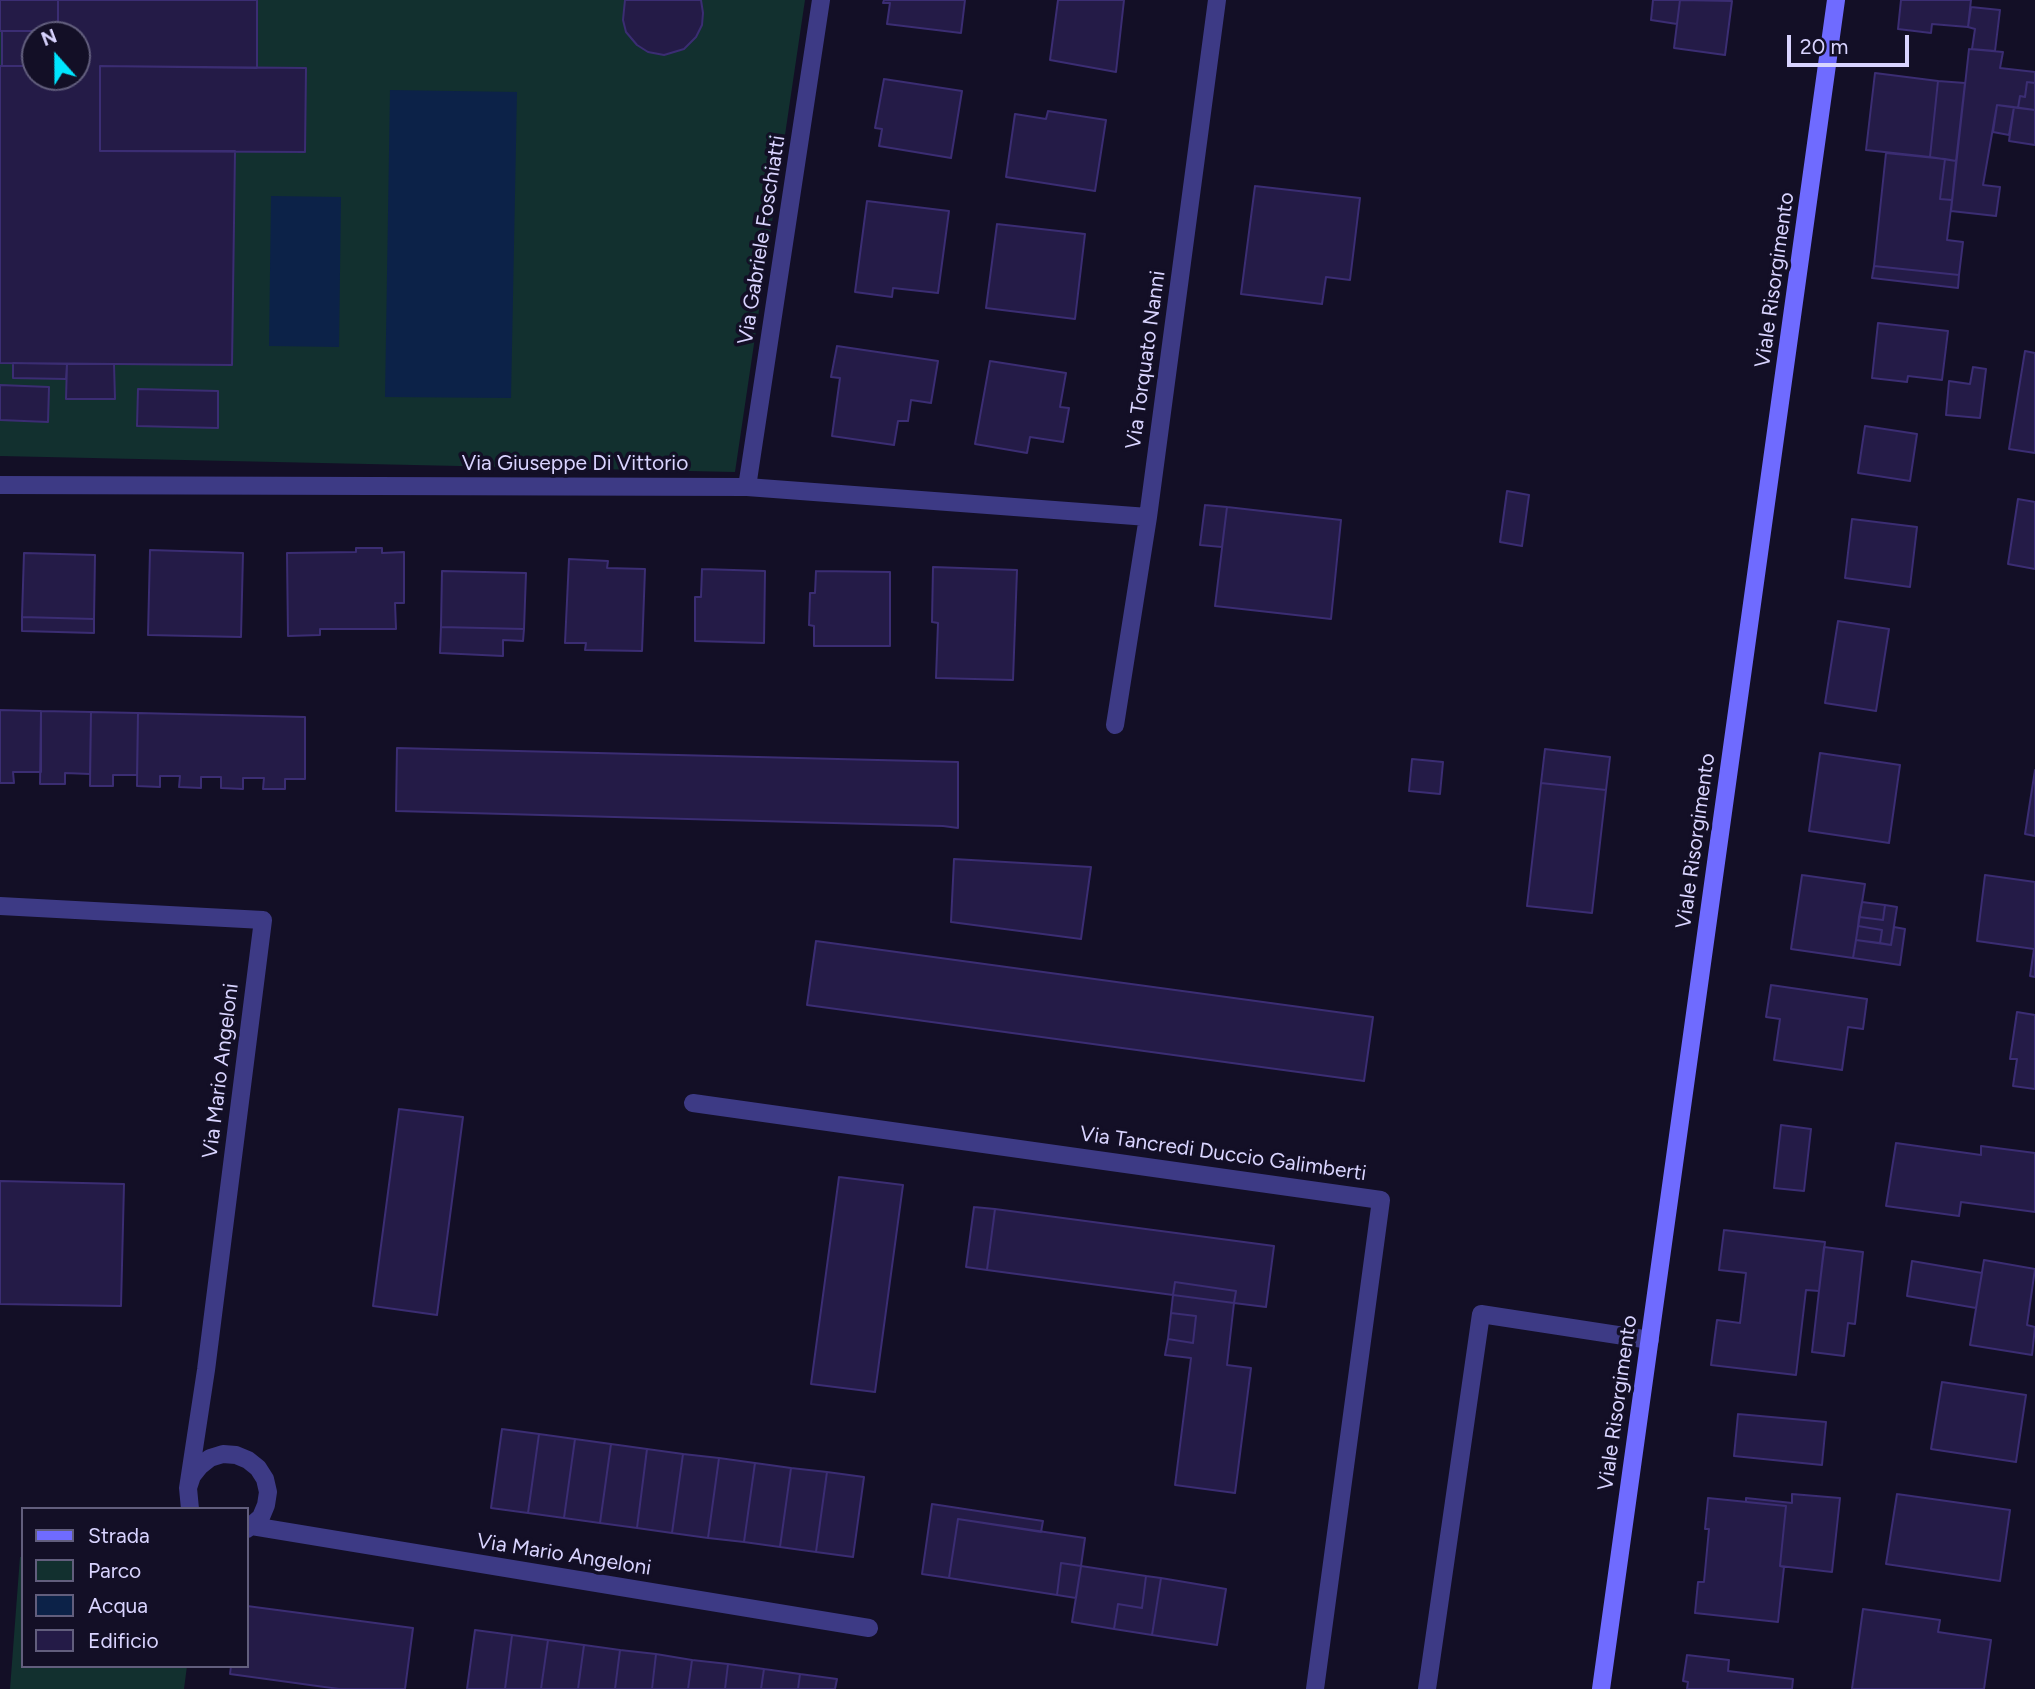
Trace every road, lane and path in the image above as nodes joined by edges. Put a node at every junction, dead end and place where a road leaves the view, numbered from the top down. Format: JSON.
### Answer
{"nodes":[{"id":1,"x":821,"y":0,"type":"edge"},
{"id":2,"x":1217,"y":0,"type":"edge"},
{"id":3,"x":1836,"y":0,"type":"edge"},
{"id":4,"x":0,"y":485,"type":"edge"},
{"id":5,"x":747,"y":487,"type":"junction"},
{"id":6,"x":1148,"y":517,"type":"junction"},
{"id":7,"x":1115,"y":725,"type":"dead end"},
{"id":8,"x":0,"y":906,"type":"edge"},
{"id":9,"x":693,"y":1103,"type":"dead end"},
{"id":10,"x":1650,"y":1340,"type":"junction"},
{"id":11,"x":188,"y":1488,"type":"junction"},
{"id":12,"x":190,"y":1507,"type":"edge"},
{"id":13,"x":250,"y":1528,"type":"edge"},
{"id":14,"x":869,"y":1628,"type":"dead end"},
{"id":15,"x":1315,"y":1689,"type":"edge"},
{"id":16,"x":1427,"y":1689,"type":"edge"},
{"id":17,"x":1601,"y":1689,"type":"edge"}],
"edges":[{"from":1,"to":5,"type":"street","name":"Via Gabriele Foschiatti"},
{"from":2,"to":6,"type":"street","name":"Via Torquato Nanni"},
{"from":3,"to":10,"type":"street","name":"Viale Risorgimento"},
{"from":4,"to":5,"type":"street","name":"Via Giuseppe Di Vittorio"},
{"from":5,"to":6,"type":"street","name":"Via Giuseppe Di Vittorio"},
{"from":6,"to":7,"type":"street","name":"Via Torquato Nanni"},
{"from":8,"to":11,"type":"street","name":"Via Mario Angeloni"},
{"from":9,"to":15,"type":"street","name":"Via Tancredi Duccio Galimberti"},
{"from":10,"to":16,"type":"street"},
{"from":10,"to":17,"type":"street","name":"Viale Risorgimento"},
{"from":11,"to":12,"type":"street"},
{"from":11,"to":13,"type":"street"},
{"from":13,"to":14,"type":"street","name":"Via Mario Angeloni"}]}
